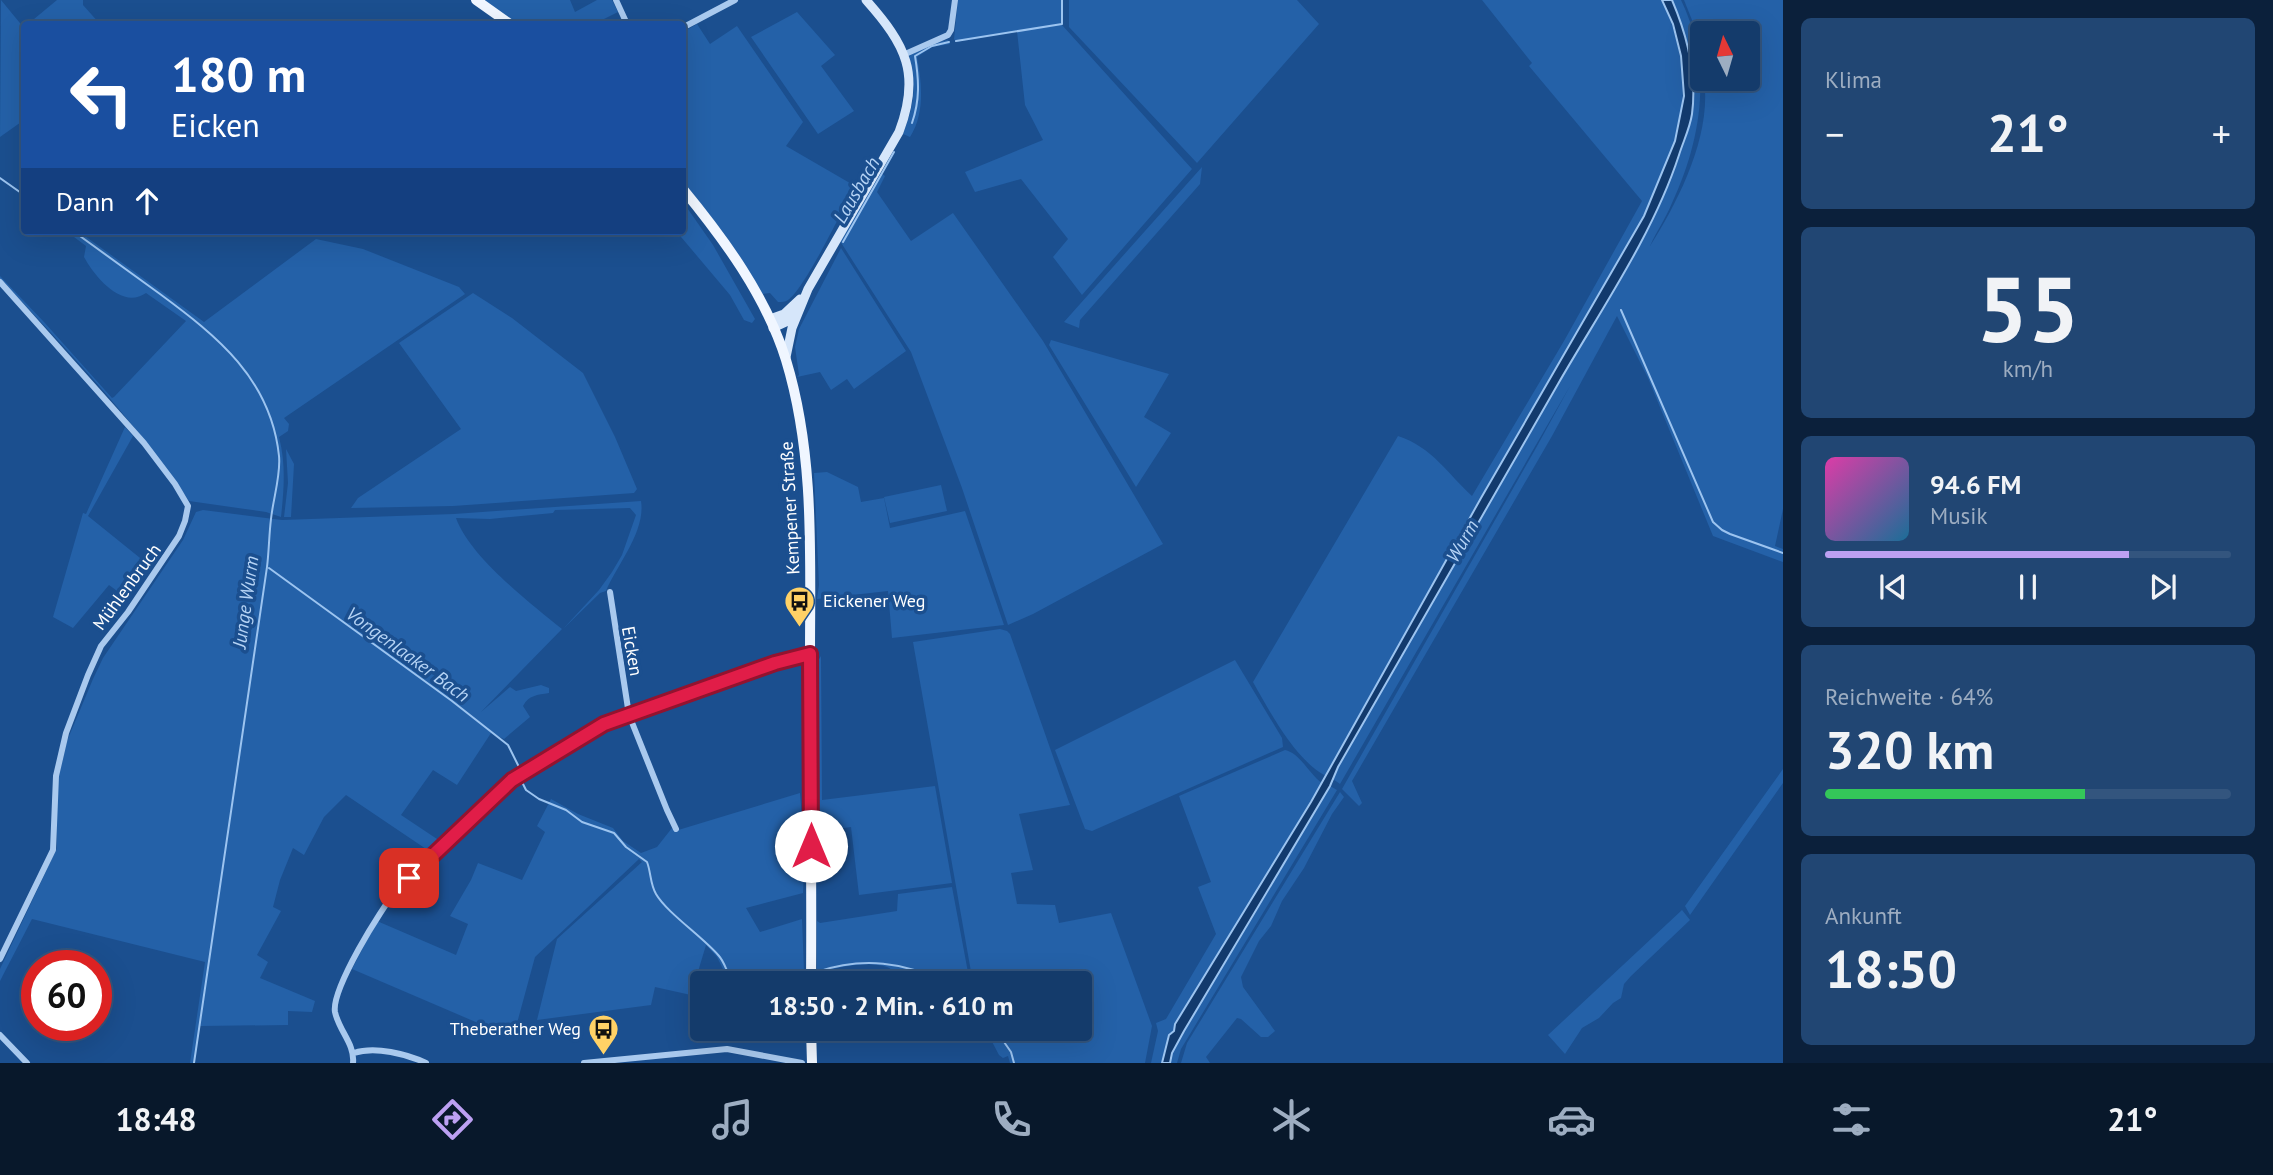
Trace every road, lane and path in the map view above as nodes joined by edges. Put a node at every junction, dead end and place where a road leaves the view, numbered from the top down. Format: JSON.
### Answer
{"nodes":[{"id":1,"x":476,"y":0,"type":"edge"},
{"id":2,"x":616,"y":0,"type":"edge"},
{"id":3,"x":735,"y":0,"type":"edge"},
{"id":4,"x":866,"y":0,"type":"edge"},
{"id":5,"x":955,"y":0,"type":"edge"},
{"id":6,"x":506,"y":21,"type":"edge"},
{"id":7,"x":626,"y":21,"type":"edge"},
{"id":8,"x":686,"y":26,"type":"edge"},
{"id":9,"x":903,"y":54,"type":"junction"},
{"id":10,"x":686,"y":193,"type":"edge"},
{"id":11,"x":0,"y":282,"type":"edge"},
{"id":12,"x":808,"y":289,"type":"junction"},
{"id":13,"x":798,"y":311,"type":"junction"},
{"id":14,"x":771,"y":324,"type":"junction"},
{"id":15,"x":786,"y":359,"type":"junction"},
{"id":16,"x":610,"y":592,"type":"dead end"},
{"id":17,"x":810,"y":654,"type":"junction"},
{"id":18,"x":629,"y":715,"type":"junction"},
{"id":19,"x":676,"y":829,"type":"dead end"},
{"id":20,"x":0,"y":959,"type":"edge"},
{"id":21,"x":811,"y":971,"type":"edge"},
{"id":22,"x":0,"y":1035,"type":"edge"},
{"id":23,"x":811,"y":1041,"type":"edge"},
{"id":24,"x":354,"y":1053,"type":"junction"},
{"id":25,"x":27,"y":1063,"type":"edge"},
{"id":26,"x":353,"y":1063,"type":"edge"},
{"id":27,"x":426,"y":1063,"type":"edge"},
{"id":28,"x":584,"y":1063,"type":"edge"},
{"id":29,"x":802,"y":1063,"type":"edge"},
{"id":30,"x":812,"y":1063,"type":"edge"}],
"edges":[{"from":1,"to":6,"type":"main road"},
{"from":2,"to":7,"type":"street"},
{"from":3,"to":8,"type":"street"},
{"from":4,"to":9,"type":"street"},
{"from":5,"to":9,"type":"street"},
{"from":9,"to":12,"type":"street"},
{"from":10,"to":14,"type":"main road","name":"Kempener Straße"},
{"from":11,"to":20,"type":"street","name":"Mühlenbruch"},
{"from":12,"to":13,"type":"street"},
{"from":12,"to":14,"type":"street"},
{"from":13,"to":14,"type":"street"},
{"from":13,"to":15,"type":"street"},
{"from":14,"to":15,"type":"main road","name":"Kempener Straße"},
{"from":15,"to":17,"type":"main road","name":"Kempener Straße"},
{"from":16,"to":18,"type":"street","name":"Eicken"},
{"from":17,"to":18,"type":"street"},
{"from":17,"to":21,"type":"main road","name":"Kempener Straße"},
{"from":18,"to":19,"type":"street","name":"Eicken"},
{"from":18,"to":24,"type":"street"},
{"from":22,"to":25,"type":"street"},
{"from":23,"to":30,"type":"main road"},
{"from":24,"to":26,"type":"street"},
{"from":24,"to":27,"type":"street"},
{"from":28,"to":29,"type":"street"}]}
